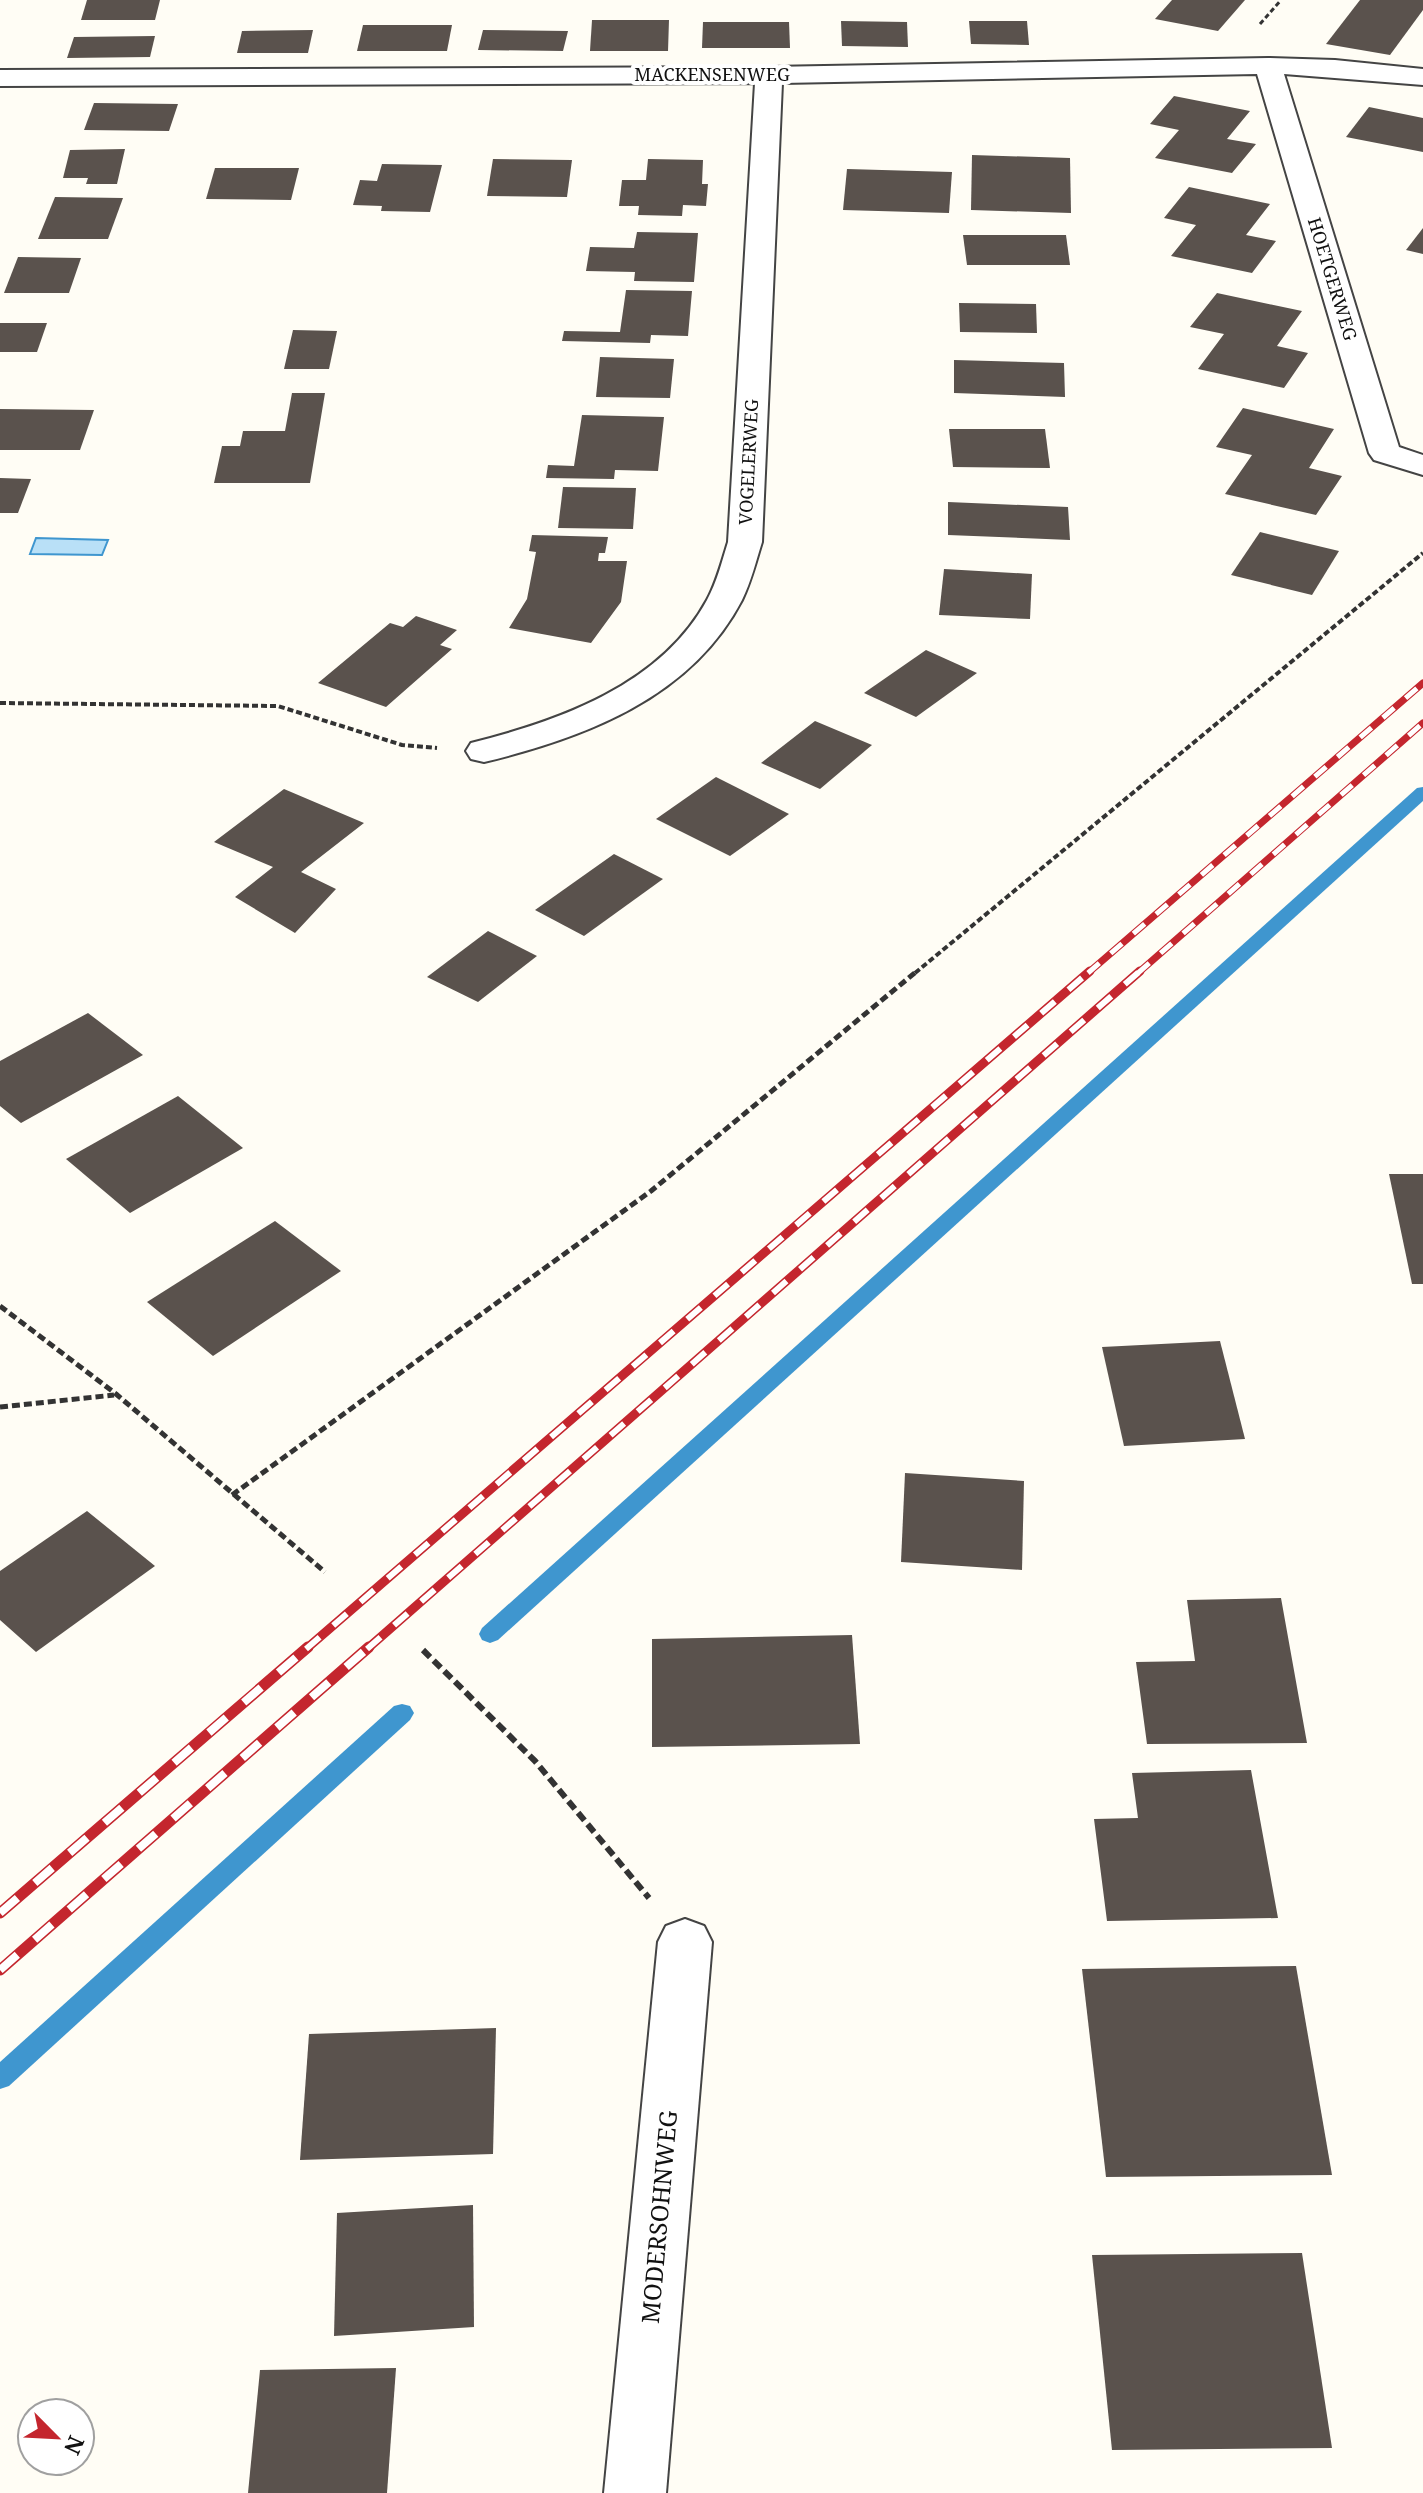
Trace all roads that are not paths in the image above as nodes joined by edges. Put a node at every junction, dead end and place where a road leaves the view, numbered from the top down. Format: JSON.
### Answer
{"nodes":[{"id":1,"x":1268,"y":66,"type":"junction"},
{"id":2,"x":769,"y":75,"type":"junction"},
{"id":3,"x":1423,"y":77,"type":"edge"},
{"id":4,"x":0,"y":78,"type":"edge"},
{"id":5,"x":1423,"y":465,"type":"edge"},
{"id":6,"x":484,"y":751,"type":"road end"},
{"id":7,"x":685,"y":1942,"type":"road end"},
{"id":8,"x":635,"y":2493,"type":"edge"}],
"edges":[{"from":1,"to":2,"type":"street","name":"MACKENSENWEG"},
{"from":1,"to":3,"type":"street","name":"MACKENSENWEG"},
{"from":1,"to":5,"type":"street","name":"HOETGERWEG"},
{"from":2,"to":4,"type":"street","name":"MACKENSENWEG"},
{"from":2,"to":6,"type":"street","name":"VOGELERWEG"},
{"from":7,"to":8,"type":"street","name":"MODERSOHNWEG"}]}
